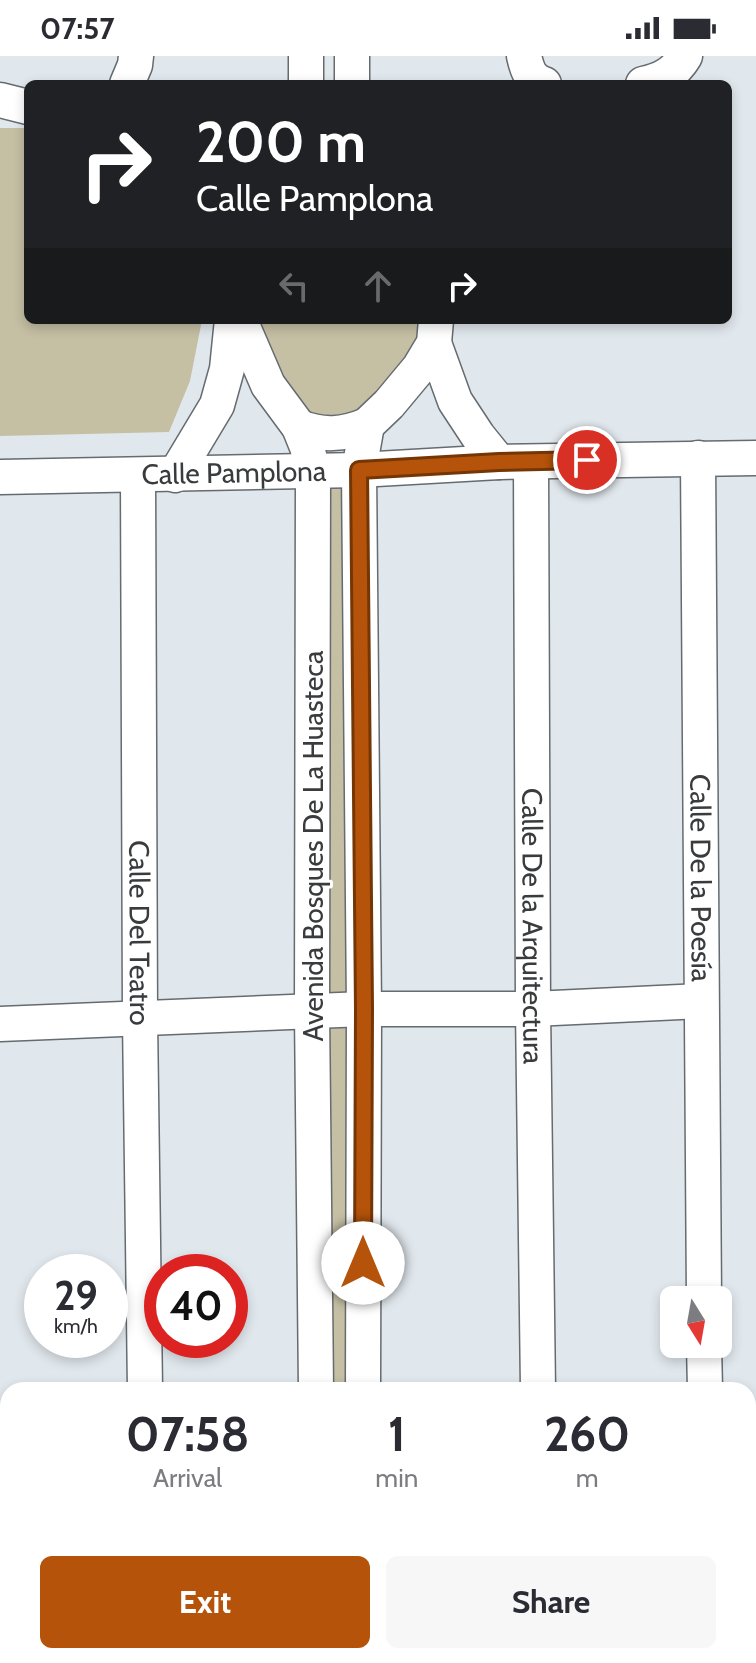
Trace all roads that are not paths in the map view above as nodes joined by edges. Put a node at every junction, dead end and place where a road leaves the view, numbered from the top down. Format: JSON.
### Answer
{"nodes":[{"id":1,"x":136,"y":56,"type":"edge"},
{"id":2,"x":306,"y":56,"type":"edge"},
{"id":3,"x":352,"y":56,"type":"edge"},
{"id":4,"x":524,"y":56,"type":"edge"},
{"id":5,"x":685,"y":56,"type":"edge"},
{"id":6,"x":128,"y":80,"type":"edge"},
{"id":7,"x":306,"y":80,"type":"edge"},
{"id":8,"x":352,"y":80,"type":"edge"},
{"id":9,"x":534,"y":80,"type":"edge"},
{"id":10,"x":658,"y":80,"type":"edge"},
{"id":11,"x":0,"y":100,"type":"edge"},
{"id":12,"x":24,"y":106,"type":"edge"},
{"id":13,"x":232,"y":324,"type":"edge"},
{"id":14,"x":242,"y":324,"type":"edge"},
{"id":15,"x":435,"y":331,"type":"edge"},
{"id":16,"x":367,"y":425,"type":"junction"},
{"id":17,"x":299,"y":427,"type":"junction"},
{"id":18,"x":698,"y":458,"type":"junction"},
{"id":19,"x":756,"y":458,"type":"edge"},
{"id":20,"x":515,"y":462,"type":"junction"},
{"id":21,"x":359,"y":470,"type":"junction"},
{"id":22,"x":313,"y":471,"type":"junction"},
{"id":23,"x":138,"y":475,"type":"junction"},
{"id":24,"x":175,"y":475,"type":"junction"},
{"id":25,"x":0,"y":477,"type":"edge"},
{"id":26,"x":701,"y":1001,"type":"junction"},
{"id":27,"x":364,"y":1009,"type":"junction"},
{"id":28,"x":533,"y":1009,"type":"junction"},
{"id":29,"x":312,"y":1012,"type":"junction"},
{"id":30,"x":140,"y":1019,"type":"junction"},
{"id":31,"x":0,"y":1024,"type":"edge"},
{"id":32,"x":704,"y":1286,"type":"edge"},
{"id":33,"x":704,"y":1358,"type":"edge"},
{"id":34,"x":145,"y":1382,"type":"edge"},
{"id":35,"x":316,"y":1382,"type":"edge"},
{"id":36,"x":363,"y":1382,"type":"edge"},
{"id":37,"x":538,"y":1382,"type":"edge"},
{"id":38,"x":705,"y":1382,"type":"edge"}],
"edges":[{"from":1,"to":6,"type":"street"},
{"from":2,"to":7,"type":"street"},
{"from":3,"to":8,"type":"street"},
{"from":4,"to":9,"type":"street"},
{"from":5,"to":10,"type":"street"},
{"from":11,"to":12,"type":"street"},
{"from":13,"to":24,"type":"street"},
{"from":14,"to":17,"type":"street","name":"Avenida Bosques De La Huasteca"},
{"from":15,"to":16,"type":"street"},
{"from":15,"to":20,"type":"street"},
{"from":16,"to":17,"type":"street"},
{"from":16,"to":21,"type":"street","name":"Avenida Bosques De La Huasteca"},
{"from":17,"to":22,"type":"street","name":"Avenida Bosques De La Huasteca"},
{"from":18,"to":19,"type":"street","name":"Calle Pamplona"},
{"from":18,"to":20,"type":"street","name":"Calle Pamplona"},
{"from":18,"to":26,"type":"street","name":"Calle De la Poesía"},
{"from":20,"to":21,"type":"street","name":"Calle Pamplona"},
{"from":20,"to":28,"type":"street","name":"Calle De la Arquitectura"},
{"from":21,"to":22,"type":"street","name":"Calle Pamplona"},
{"from":21,"to":27,"type":"street","name":"Avenida Bosques De La Huasteca"},
{"from":22,"to":24,"type":"street","name":"Calle Pamplona"},
{"from":22,"to":29,"type":"street","name":"Avenida Bosques De La Huasteca"},
{"from":23,"to":24,"type":"street","name":"Calle Pamplona"},
{"from":23,"to":25,"type":"street","name":"Calle Pamplona"},
{"from":23,"to":30,"type":"street","name":"Calle Del Teatro"},
{"from":26,"to":28,"type":"street"},
{"from":26,"to":32,"type":"street","name":"Calle De la Poesía"},
{"from":27,"to":28,"type":"street"},
{"from":27,"to":29,"type":"street"},
{"from":27,"to":36,"type":"street","name":"Avenida Bosques De La Huasteca"},
{"from":28,"to":37,"type":"street","name":"Calle De la Arquitectura"},
{"from":29,"to":30,"type":"street"},
{"from":29,"to":35,"type":"street","name":"Avenida Bosques De La Huasteca"},
{"from":30,"to":31,"type":"street"},
{"from":30,"to":34,"type":"street","name":"Calle Del Teatro"},
{"from":33,"to":38,"type":"street"}]}
